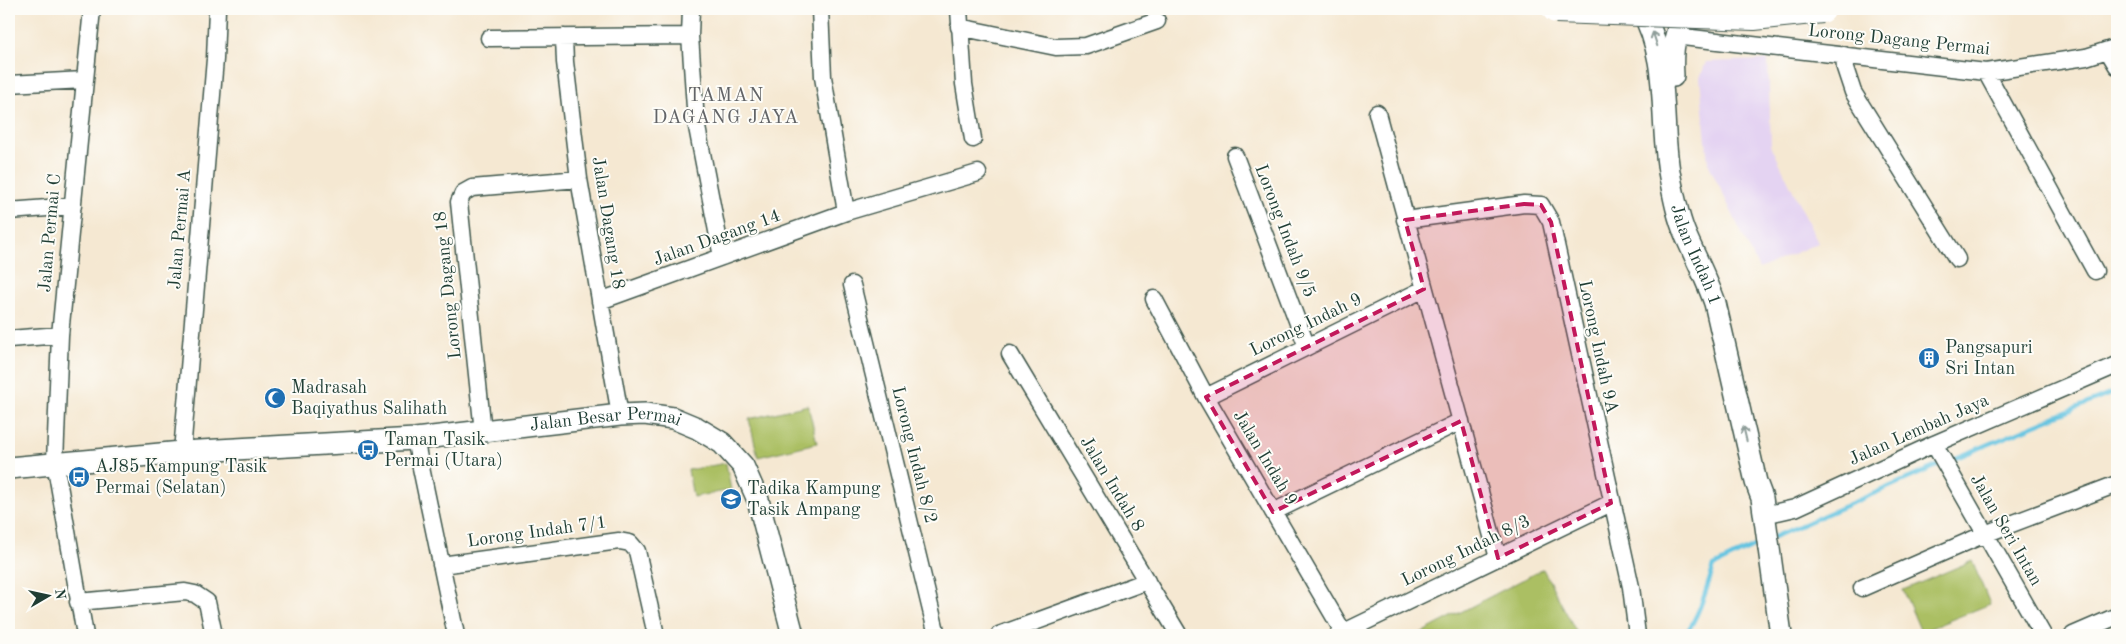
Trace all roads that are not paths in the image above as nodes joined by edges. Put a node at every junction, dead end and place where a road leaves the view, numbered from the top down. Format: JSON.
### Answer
{"nodes":[{"id":1,"x":92,"y":9,"type":"edge"},
{"id":2,"x":217,"y":9,"type":"edge"},
{"id":3,"x":691,"y":9,"type":"edge"},
{"id":4,"x":820,"y":9,"type":"edge"},
{"id":5,"x":959,"y":9,"type":"edge"},
{"id":6,"x":1556,"y":9,"type":"edge"},
{"id":7,"x":1641,"y":9,"type":"edge"},
{"id":8,"x":1686,"y":9,"type":"edge"},
{"id":9,"x":1822,"y":9,"type":"edge"},
{"id":10,"x":1157,"y":22,"type":"dead end"},
{"id":11,"x":959,"y":27,"type":"junction"},
{"id":12,"x":690,"y":36,"type":"junction"},
{"id":13,"x":1674,"y":36,"type":"junction"},
{"id":14,"x":564,"y":37,"type":"junction"},
{"id":15,"x":489,"y":38,"type":"dead end"},
{"id":16,"x":2113,"y":49,"type":"edge"},
{"id":17,"x":1844,"y":55,"type":"junction"},
{"id":18,"x":2117,"y":66,"type":"edge"},
{"id":19,"x":1986,"y":72,"type":"junction"},
{"id":20,"x":84,"y":80,"type":"junction"},
{"id":21,"x":9,"y":84,"type":"edge"},
{"id":22,"x":1377,"y":113,"type":"dead end"},
{"id":23,"x":973,"y":140,"type":"dead end"},
{"id":24,"x":1235,"y":156,"type":"dead end"},
{"id":25,"x":978,"y":173,"type":"dead end"},
{"id":26,"x":579,"y":179,"type":"junction"},
{"id":27,"x":73,"y":206,"type":"junction"},
{"id":28,"x":9,"y":211,"type":"edge"},
{"id":29,"x":846,"y":212,"type":"junction"},
{"id":30,"x":1405,"y":220,"type":"junction"},
{"id":31,"x":722,"y":258,"type":"junction"},
{"id":32,"x":1956,"y":259,"type":"dead end"},
{"id":33,"x":2095,"y":271,"type":"dead end"},
{"id":34,"x":852,"y":285,"type":"dead end"},
{"id":35,"x":1424,"y":289,"type":"junction"},
{"id":36,"x":1154,"y":299,"type":"dead end"},
{"id":37,"x":600,"y":301,"type":"junction"},
{"id":38,"x":60,"y":335,"type":"junction"},
{"id":39,"x":9,"y":339,"type":"edge"},
{"id":40,"x":1307,"y":347,"type":"junction"},
{"id":41,"x":1010,"y":354,"type":"dead end"},
{"id":42,"x":2117,"y":365,"type":"edge"},
{"id":43,"x":1206,"y":397,"type":"junction"},
{"id":44,"x":620,"y":415,"type":"junction"},
{"id":45,"x":1461,"y":421,"type":"junction"},
{"id":46,"x":484,"y":432,"type":"junction"},
{"id":47,"x":415,"y":439,"type":"junction"},
{"id":48,"x":1934,"y":444,"type":"junction"},
{"id":49,"x":182,"y":452,"type":"junction"},
{"id":50,"x":55,"y":462,"type":"junction"},
{"id":51,"x":9,"y":468,"type":"edge"},
{"id":52,"x":2117,"y":484,"type":"edge"},
{"id":53,"x":1611,"y":503,"type":"junction"},
{"id":54,"x":1763,"y":506,"type":"junction"},
{"id":55,"x":1273,"y":512,"type":"junction"},
{"id":56,"x":1985,"y":534,"type":"junction"},
{"id":57,"x":1498,"y":558,"type":"junction"},
{"id":58,"x":441,"y":565,"type":"junction"},
{"id":59,"x":1147,"y":581,"type":"junction"},
{"id":60,"x":1862,"y":588,"type":"dead end"},
{"id":61,"x":78,"y":602,"type":"junction"},
{"id":62,"x":2117,"y":616,"type":"edge"},
{"id":63,"x":1342,"y":634,"type":"edge"},
{"id":64,"x":1637,"y":634,"type":"edge"},
{"id":65,"x":85,"y":635,"type":"edge"},
{"id":66,"x":214,"y":635,"type":"edge"},
{"id":67,"x":456,"y":635,"type":"edge"},
{"id":68,"x":656,"y":635,"type":"edge"},
{"id":69,"x":793,"y":635,"type":"edge"},
{"id":70,"x":937,"y":635,"type":"edge"},
{"id":71,"x":999,"y":635,"type":"edge"},
{"id":72,"x":1179,"y":635,"type":"edge"},
{"id":73,"x":1781,"y":635,"type":"edge"},
{"id":74,"x":2043,"y":635,"type":"edge"},
{"id":75,"x":2073,"y":635,"type":"edge"}],
"edges":[{"from":1,"to":20,"type":"street","name":"Jalan Permai C"},
{"from":2,"to":49,"type":"street","name":"Jalan Permai A"},
{"from":3,"to":12,"type":"street"},
{"from":4,"to":29,"type":"street"},
{"from":5,"to":11,"type":"street"},
{"from":6,"to":9,"type":"highway","bridge":true},
{"from":54,"to":7,"type":"street","name":"Jalan Indah 1","one_way":true},
{"from":8,"to":13,"type":"street","name":"Jalan Indah 1"},
{"from":10,"to":11,"type":"street"},
{"from":11,"to":23,"type":"street"},
{"from":12,"to":14,"type":"street"},
{"from":12,"to":31,"type":"street"},
{"from":13,"to":17,"type":"street","name":"Lorong Dagang Permai"},
{"from":13,"to":54,"type":"street","name":"Jalan Indah 1"},
{"from":14,"to":15,"type":"street"},
{"from":14,"to":26,"type":"street","name":"Jalan Dagang 18"},
{"from":16,"to":18,"type":"street"},
{"from":16,"to":19,"type":"street","name":"Lorong Dagang Permai"},
{"from":17,"to":19,"type":"street","name":"Lorong Dagang Permai"},
{"from":17,"to":32,"type":"street"},
{"from":19,"to":33,"type":"street"},
{"from":20,"to":21,"type":"street"},
{"from":20,"to":27,"type":"street","name":"Jalan Permai C"},
{"from":22,"to":30,"type":"street"},
{"from":24,"to":40,"type":"street","name":"Lorong Indah 9/5"},
{"from":25,"to":29,"type":"street","name":"Jalan Dagang 14"},
{"from":26,"to":37,"type":"street","name":"Jalan Dagang 18"},
{"from":26,"to":46,"type":"street","name":"Lorong Dagang 18"},
{"from":27,"to":28,"type":"street"},
{"from":27,"to":38,"type":"street","name":"Jalan Permai C"},
{"from":29,"to":31,"type":"street","name":"Jalan Dagang 14"},
{"from":30,"to":35,"type":"street"},
{"from":30,"to":53,"type":"street","name":"Lorong Indah 9A"},
{"from":31,"to":37,"type":"street","name":"Jalan Dagang 14"},
{"from":34,"to":70,"type":"street","name":"Lorong Indah 8/2"},
{"from":35,"to":40,"type":"street","name":"Lorong Indah 9"},
{"from":35,"to":45,"type":"street"},
{"from":36,"to":43,"type":"street","name":"Jalan Indah 9"},
{"from":37,"to":44,"type":"street","name":"Jalan Dagang 18"},
{"from":38,"to":39,"type":"street"},
{"from":38,"to":50,"type":"street","name":"Jalan Permai C"},
{"from":40,"to":43,"type":"street","name":"Lorong Indah 9"},
{"from":41,"to":59,"type":"street","name":"Jalan Indah 8"},
{"from":42,"to":48,"type":"street","name":"Jalan Lembah Jaya"},
{"from":43,"to":55,"type":"street","name":"Jalan Indah 9"},
{"from":44,"to":46,"type":"street","name":"Jalan Besar Permai"},
{"from":44,"to":69,"type":"street","name":"Jalan Besar Permai"},
{"from":45,"to":55,"type":"street"},
{"from":45,"to":57,"type":"street"},
{"from":46,"to":47,"type":"street","name":"Jalan Besar Permai"},
{"from":47,"to":49,"type":"street","name":"Jalan Besar Permai"},
{"from":47,"to":58,"type":"street"},
{"from":48,"to":54,"type":"street","name":"Jalan Lembah Jaya"},
{"from":48,"to":56,"type":"street","name":"Jalan Seri Intan"},
{"from":49,"to":50,"type":"street","name":"Jalan Besar Permai"},
{"from":50,"to":51,"type":"street","name":"Jalan Besar Permai"},
{"from":50,"to":61,"type":"street","name":"Jalan Permai C"},
{"from":52,"to":56,"type":"street"},
{"from":53,"to":57,"type":"street","name":"Lorong Indah 8/3"},
{"from":53,"to":64,"type":"street","name":"Lorong Indah 9A"},
{"from":54,"to":73,"type":"street","name":"Jalan Indah 1"},
{"from":55,"to":63,"type":"street","name":"Jalan Indah 9"},
{"from":56,"to":60,"type":"street"},
{"from":56,"to":74,"type":"street","name":"Jalan Seri Intan"},
{"from":57,"to":63,"type":"street","name":"Lorong Indah 8/3"},
{"from":58,"to":67,"type":"street"},
{"from":58,"to":68,"type":"street","name":"Lorong Indah 7/1"},
{"from":59,"to":71,"type":"street"},
{"from":59,"to":72,"type":"street","name":"Jalan Indah 8"},
{"from":61,"to":65,"type":"street","name":"Jalan Permai C"},
{"from":61,"to":66,"type":"street"},
{"from":62,"to":75,"type":"street"}]}
